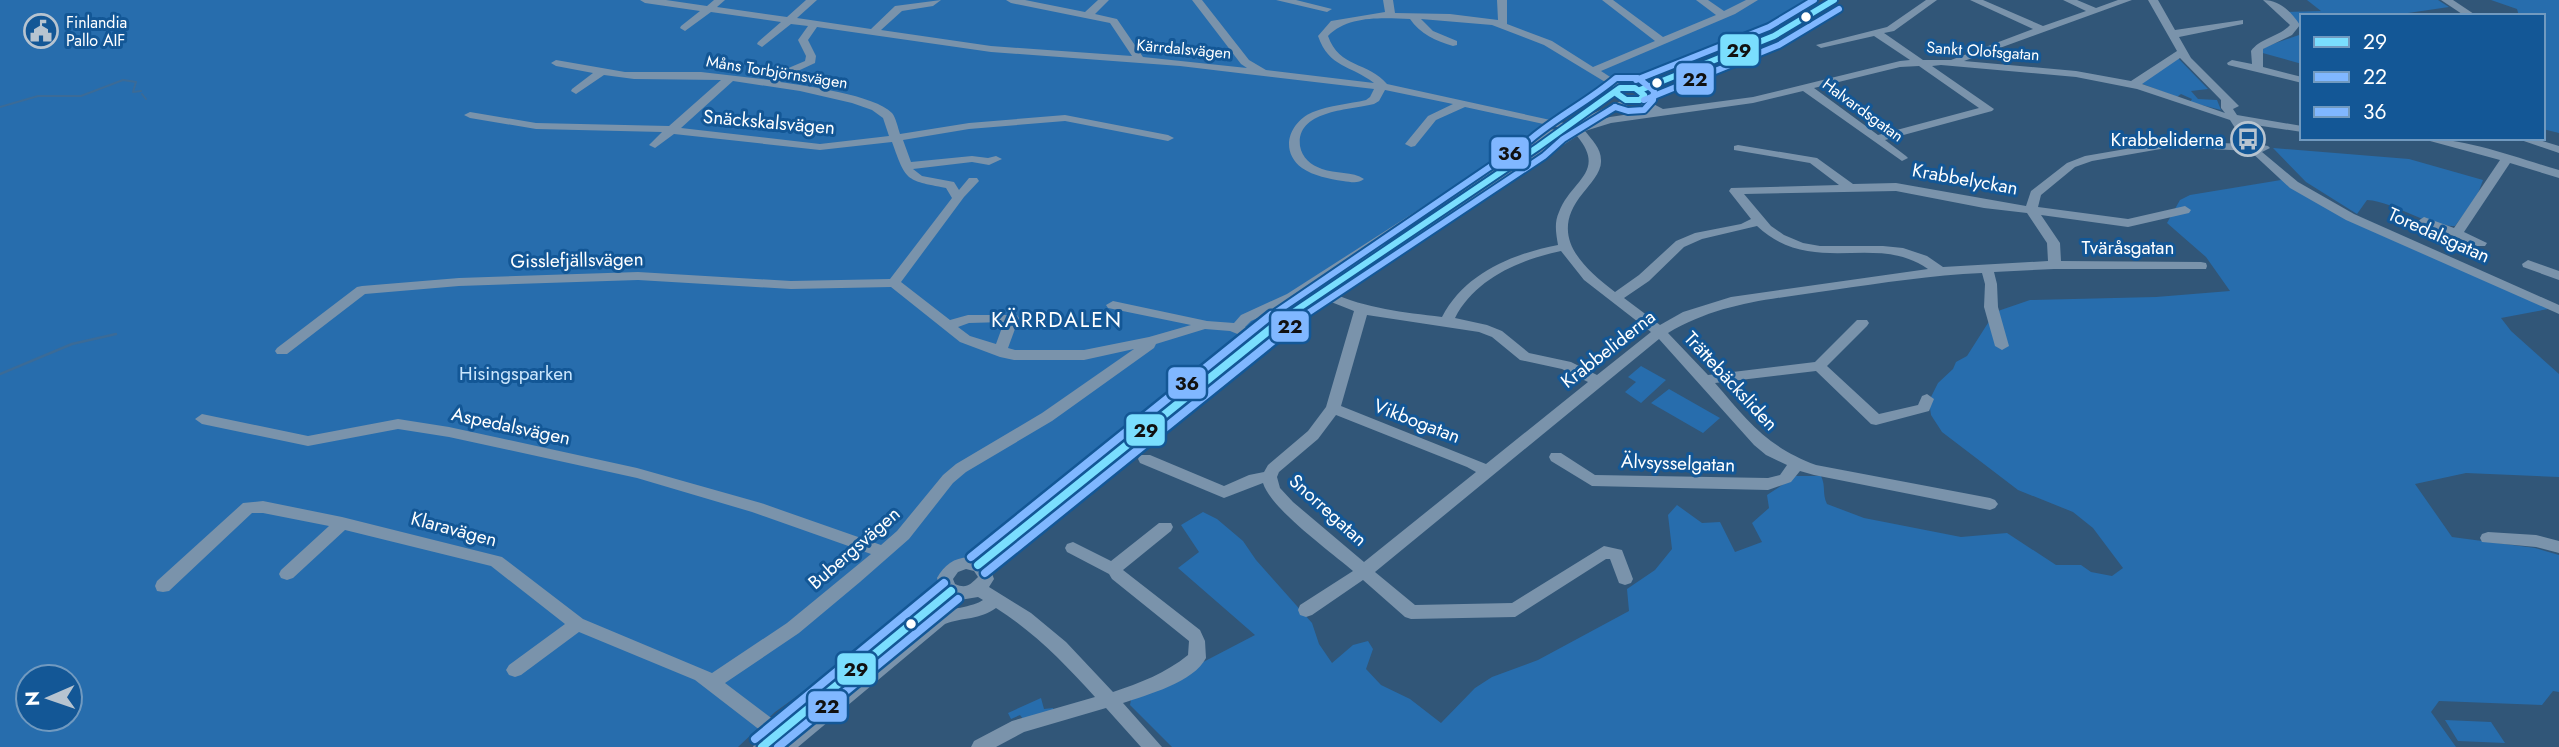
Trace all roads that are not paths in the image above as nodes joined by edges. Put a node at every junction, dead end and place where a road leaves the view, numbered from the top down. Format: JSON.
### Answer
{"nodes":[{"id":1,"x":645,"y":0,"type":"edge"},
{"id":2,"x":720,"y":0,"type":"edge"},
{"id":3,"x":812,"y":0,"type":"edge"},
{"id":4,"x":936,"y":0,"type":"edge"},
{"id":5,"x":1011,"y":0,"type":"edge"},
{"id":6,"x":1104,"y":0,"type":"edge"},
{"id":7,"x":1197,"y":0,"type":"edge"},
{"id":8,"x":1281,"y":0,"type":"edge"},
{"id":9,"x":1388,"y":0,"type":"edge"},
{"id":10,"x":1502,"y":0,"type":"edge"},
{"id":11,"x":1607,"y":0,"type":"edge"},
{"id":12,"x":1701,"y":0,"type":"edge"},
{"id":13,"x":1753,"y":0,"type":"edge"},
{"id":14,"x":1834,"y":0,"type":"edge"},
{"id":15,"x":1932,"y":0,"type":"edge"},
{"id":16,"x":1975,"y":0,"type":"edge"},
{"id":17,"x":2068,"y":0,"type":"edge"},
{"id":18,"x":2127,"y":0,"type":"edge"},
{"id":19,"x":2153,"y":0,"type":"edge"},
{"id":20,"x":2268,"y":0,"type":"edge"},
{"id":21,"x":2446,"y":0,"type":"edge"},
{"id":22,"x":673,"y":2,"type":"edge"},
{"id":23,"x":1325,"y":5,"type":"edge"},
{"id":24,"x":708,"y":10,"type":"junction"},
{"id":25,"x":2095,"y":12,"type":"junction"},
{"id":26,"x":2469,"y":14,"type":"edge"},
{"id":27,"x":1088,"y":15,"type":"junction"},
{"id":28,"x":1390,"y":15,"type":"junction"},
{"id":29,"x":1414,"y":15,"type":"junction"},
{"id":30,"x":1723,"y":15,"type":"junction"},
{"id":31,"x":789,"y":22,"type":"junction"},
{"id":32,"x":2239,"y":22,"type":"dead end"},
{"id":33,"x":1335,"y":23,"type":"junction"},
{"id":34,"x":1501,"y":23,"type":"junction"},
{"id":35,"x":814,"y":25,"type":"junction"},
{"id":36,"x":685,"y":28,"type":"dead end"},
{"id":37,"x":2043,"y":30,"type":"junction"},
{"id":38,"x":872,"y":33,"type":"junction"},
{"id":39,"x":1877,"y":33,"type":"junction"},
{"id":40,"x":2171,"y":33,"type":"junction"},
{"id":41,"x":1662,"y":41,"type":"junction"},
{"id":42,"x":1453,"y":43,"type":"dead end"},
{"id":43,"x":762,"y":44,"type":"dead end"},
{"id":44,"x":1821,"y":45,"type":"dead end"},
{"id":45,"x":2182,"y":52,"type":"junction"},
{"id":46,"x":1242,"y":58,"type":"junction"},
{"id":47,"x":1136,"y":60,"type":"junction"},
{"id":48,"x":1920,"y":62,"type":"junction"},
{"id":49,"x":1954,"y":62,"type":"junction"},
{"id":50,"x":2232,"y":63,"type":"dead end"},
{"id":51,"x":556,"y":64,"type":"dead end"},
{"id":52,"x":1217,"y":67,"type":"junction"},
{"id":53,"x":2258,"y":69,"type":"junction"},
{"id":54,"x":603,"y":71,"type":"junction"},
{"id":55,"x":1592,"y":71,"type":"junction"},
{"id":56,"x":1263,"y":74,"type":"junction"},
{"id":57,"x":729,"y":79,"type":"junction"},
{"id":58,"x":2300,"y":80,"type":"edge"},
{"id":59,"x":770,"y":85,"type":"junction"},
{"id":60,"x":2133,"y":85,"type":"junction"},
{"id":61,"x":1381,"y":86,"type":"junction"},
{"id":62,"x":1806,"y":88,"type":"junction"},
{"id":63,"x":576,"y":91,"type":"dead end"},
{"id":64,"x":1618,"y":91,"type":"junction"},
{"id":65,"x":1636,"y":97,"type":"junction"},
{"id":66,"x":1465,"y":103,"type":"junction"},
{"id":67,"x":1661,"y":113,"type":"junction"},
{"id":68,"x":470,"y":115,"type":"dead end"},
{"id":69,"x":2241,"y":120,"type":"junction"},
{"id":70,"x":1567,"y":129,"type":"junction"},
{"id":71,"x":2300,"y":129,"type":"edge"},
{"id":72,"x":672,"y":130,"type":"junction"},
{"id":73,"x":896,"y":137,"type":"junction"},
{"id":74,"x":1168,"y":138,"type":"dead end"},
{"id":75,"x":1877,"y":138,"type":"junction"},
{"id":76,"x":2433,"y":140,"type":"edge"},
{"id":77,"x":2528,"y":140,"type":"edge"},
{"id":78,"x":1410,"y":144,"type":"dead end"},
{"id":79,"x":655,"y":145,"type":"dead end"},
{"id":80,"x":1538,"y":147,"type":"junction"},
{"id":81,"x":1738,"y":148,"type":"dead end"},
{"id":82,"x":2259,"y":148,"type":"junction"},
{"id":83,"x":2559,"y":149,"type":"edge"},
{"id":84,"x":1902,"y":158,"type":"dead end"},
{"id":85,"x":2507,"y":158,"type":"junction"},
{"id":86,"x":996,"y":159,"type":"dead end"},
{"id":87,"x":906,"y":166,"type":"junction"},
{"id":88,"x":2559,"y":174,"type":"edge"},
{"id":89,"x":1358,"y":179,"type":"dead end"},
{"id":90,"x":973,"y":181,"type":"dead end"},
{"id":91,"x":1849,"y":187,"type":"junction"},
{"id":92,"x":958,"y":195,"type":"junction"},
{"id":93,"x":2031,"y":210,"type":"junction"},
{"id":94,"x":2185,"y":211,"type":"dead end"},
{"id":95,"x":1758,"y":220,"type":"junction"},
{"id":96,"x":2424,"y":221,"type":"dead end"},
{"id":97,"x":2457,"y":233,"type":"junction"},
{"id":98,"x":2481,"y":243,"type":"dead end"},
{"id":99,"x":1564,"y":247,"type":"junction"},
{"id":100,"x":1379,"y":251,"type":"junction"},
{"id":101,"x":2528,"y":264,"type":"dead end"},
{"id":102,"x":2054,"y":265,"type":"junction"},
{"id":103,"x":2201,"y":266,"type":"dead end"},
{"id":104,"x":1987,"y":268,"type":"junction"},
{"id":105,"x":1940,"y":271,"type":"junction"},
{"id":106,"x":2559,"y":276,"type":"edge"},
{"id":107,"x":894,"y":283,"type":"junction"},
{"id":108,"x":1320,"y":292,"type":"junction"},
{"id":109,"x":1616,"y":297,"type":"junction"},
{"id":110,"x":1113,"y":304,"type":"dead end"},
{"id":111,"x":2559,"y":310,"type":"edge"},
{"id":112,"x":1360,"y":311,"type":"junction"},
{"id":113,"x":1446,"y":323,"type":"junction"},
{"id":114,"x":1862,"y":323,"type":"dead end"},
{"id":115,"x":948,"y":325,"type":"junction"},
{"id":116,"x":1205,"y":325,"type":"junction"},
{"id":117,"x":1237,"y":328,"type":"junction"},
{"id":118,"x":1659,"y":332,"type":"junction"},
{"id":119,"x":1259,"y":338,"type":"junction"},
{"id":120,"x":1150,"y":341,"type":"junction"},
{"id":121,"x":2002,"y":346,"type":"dead end"},
{"id":122,"x":282,"y":351,"type":"dead end"},
{"id":123,"x":1000,"y":352,"type":"junction"},
{"id":124,"x":1819,"y":366,"type":"junction"},
{"id":125,"x":1704,"y":380,"type":"junction"},
{"id":126,"x":1598,"y":381,"type":"junction"},
{"id":127,"x":1927,"y":399,"type":"dead end"},
{"id":128,"x":1333,"y":408,"type":"junction"},
{"id":129,"x":202,"y":419,"type":"dead end"},
{"id":130,"x":1556,"y":457,"type":"dead end"},
{"id":131,"x":1144,"y":459,"type":"dead end"},
{"id":132,"x":1795,"y":464,"type":"junction"},
{"id":133,"x":1486,"y":471,"type":"junction"},
{"id":134,"x":1269,"y":477,"type":"junction"},
{"id":135,"x":1990,"y":504,"type":"dead end"},
{"id":136,"x":342,"y":523,"type":"junction"},
{"id":137,"x":1165,"y":527,"type":"dead end"},
{"id":138,"x":2488,"y":538,"type":"dead end"},
{"id":139,"x":2559,"y":547,"type":"edge"},
{"id":140,"x":1073,"y":548,"type":"dead end"},
{"id":141,"x":883,"y":552,"type":"junction"},
{"id":142,"x":978,"y":565,"type":"junction"},
{"id":143,"x":1115,"y":568,"type":"junction"},
{"id":144,"x":1365,"y":570,"type":"junction"},
{"id":145,"x":287,"y":574,"type":"dead end"},
{"id":146,"x":1625,"y":579,"type":"dead end"},
{"id":147,"x":163,"y":586,"type":"dead end"},
{"id":148,"x":979,"y":589,"type":"junction"},
{"id":149,"x":951,"y":592,"type":"junction"},
{"id":150,"x":995,"y":600,"type":"junction"},
{"id":151,"x":1307,"y":610,"type":"dead end"},
{"id":152,"x":577,"y":624,"type":"junction"},
{"id":153,"x":515,"y":670,"type":"dead end"},
{"id":154,"x":713,"y":683,"type":"junction"},
{"id":155,"x":1110,"y":700,"type":"junction"},
{"id":156,"x":781,"y":741,"type":"edge"},
{"id":157,"x":762,"y":747,"type":"edge"},
{"id":158,"x":980,"y":747,"type":"edge"},
{"id":159,"x":1153,"y":747,"type":"edge"}],
"edges":[{"from":1,"to":22,"type":"street","name":"Kärrdalsvägen"},
{"from":2,"to":24,"type":"street"},
{"from":3,"to":31,"type":"street"},
{"from":4,"to":38,"type":"street"},
{"from":5,"to":27,"type":"street"},
{"from":6,"to":27,"type":"street"},
{"from":7,"to":46,"type":"street"},
{"from":8,"to":23,"type":"street"},
{"from":9,"to":28,"type":"street"},
{"from":10,"to":34,"type":"street"},
{"from":11,"to":41,"type":"street"},
{"from":12,"to":30,"type":"street"},
{"from":13,"to":30,"type":"street"},
{"from":14,"to":65,"type":"street"},
{"from":15,"to":39,"type":"street"},
{"from":16,"to":37,"type":"street"},
{"from":17,"to":25,"type":"street"},
{"from":18,"to":25,"type":"street"},
{"from":19,"to":40,"type":"street","name":"Toredalsgatan"},
{"from":20,"to":53,"type":"street"},
{"from":21,"to":26,"type":"street"},
{"from":22,"to":24,"type":"street","name":"Kärrdalsvägen"},
{"from":23,"to":33,"type":"street"},
{"from":24,"to":31,"type":"street","name":"Kärrdalsvägen"},
{"from":24,"to":36,"type":"street"},
{"from":25,"to":37,"type":"street"},
{"from":27,"to":47,"type":"street"},
{"from":28,"to":29,"type":"street"},
{"from":28,"to":33,"type":"street"},
{"from":29,"to":34,"type":"street"},
{"from":29,"to":42,"type":"street"},
{"from":30,"to":41,"type":"street"},
{"from":31,"to":35,"type":"street","name":"Kärrdalsvägen"},
{"from":31,"to":43,"type":"street"},
{"from":32,"to":40,"type":"street"},
{"from":33,"to":61,"type":"street"},
{"from":34,"to":55,"type":"street"},
{"from":35,"to":38,"type":"street","name":"Kärrdalsvägen"},
{"from":35,"to":59,"type":"street"},
{"from":37,"to":49,"type":"street"},
{"from":38,"to":47,"type":"street","name":"Kärrdalsvägen"},
{"from":39,"to":44,"type":"street"},
{"from":39,"to":48,"type":"street"},
{"from":40,"to":45,"type":"street","name":"Toredalsgatan"},
{"from":41,"to":55,"type":"street"},
{"from":45,"to":60,"type":"street"},
{"from":45,"to":69,"type":"street","name":"Toredalsgatan"},
{"from":46,"to":52,"type":"street"},
{"from":46,"to":56,"type":"street"},
{"from":47,"to":52,"type":"street","name":"Kärrdalsvägen"},
{"from":48,"to":49,"type":"street","name":"Sankt Olofsgatan"},
{"from":48,"to":62,"type":"street","name":"Sankt Olofsgatan"},
{"from":48,"to":75,"type":"street"},
{"from":49,"to":60,"type":"street","name":"Sankt Olofsgatan"},
{"from":50,"to":53,"type":"street"},
{"from":51,"to":54,"type":"street","name":"Måns Torbjörnsvägen"},
{"from":52,"to":56,"type":"street","name":"Kärrdalsvägen"},
{"from":53,"to":58,"type":"street"},
{"from":54,"to":57,"type":"street","name":"Måns Torbjörnsvägen"},
{"from":54,"to":63,"type":"street"},
{"from":55,"to":64,"type":"street"},
{"from":56,"to":61,"type":"street","name":"Kärrdalsvägen"},
{"from":57,"to":59,"type":"street","name":"Måns Torbjörnsvägen"},
{"from":57,"to":72,"type":"street"},
{"from":59,"to":73,"type":"street","name":"Måns Torbjörnsvägen"},
{"from":60,"to":69,"type":"street","name":"Sankt Olofsgatan"},
{"from":61,"to":66,"type":"street","name":"Kärrdalsvägen"},
{"from":61,"to":89,"type":"street"},
{"from":62,"to":67,"type":"street","name":"Sankt Olofsgatan"},
{"from":62,"to":75,"type":"street","name":"Halvardsgatan"},
{"from":64,"to":65,"type":"street"},
{"from":64,"to":70,"type":"street"},
{"from":65,"to":67,"type":"street"},
{"from":65,"to":70,"type":"street"},
{"from":66,"to":70,"type":"street","name":"Kärrdalsvägen"},
{"from":66,"to":78,"type":"street"},
{"from":67,"to":70,"type":"street","name":"Sankt Olofsgatan"},
{"from":68,"to":72,"type":"street","name":"Snäckskalsvägen"},
{"from":69,"to":71,"type":"street","name":"Sankt Olofsgatan"},
{"from":69,"to":82,"type":"street","name":"Toredalsgatan"},
{"from":70,"to":80,"type":"street"},
{"from":70,"to":80,"type":"street"},
{"from":70,"to":99,"type":"street"},
{"from":70,"to":100,"type":"street"},
{"from":70,"to":117,"type":"street"},
{"from":72,"to":73,"type":"street","name":"Snäckskalsvägen"},
{"from":72,"to":79,"type":"street"},
{"from":73,"to":74,"type":"street","name":"Snäckskalsvägen"},
{"from":73,"to":87,"type":"street","name":"Måns Torbjörnsvägen"},
{"from":75,"to":84,"type":"street","name":"Halvardsgatan"},
{"from":76,"to":85,"type":"street"},
{"from":77,"to":83,"type":"street"},
{"from":80,"to":100,"type":"street"},
{"from":81,"to":91,"type":"street"},
{"from":82,"to":93,"type":"street"},
{"from":82,"to":111,"type":"street","name":"Toredalsgatan"},
{"from":85,"to":88,"type":"street"},
{"from":85,"to":97,"type":"street"},
{"from":86,"to":87,"type":"street"},
{"from":87,"to":92,"type":"street"},
{"from":90,"to":92,"type":"street"},
{"from":91,"to":93,"type":"street","name":"Krabbelyckan"},
{"from":91,"to":95,"type":"street","name":"Krabbelyckan"},
{"from":92,"to":107,"type":"street"},
{"from":93,"to":94,"type":"street","name":"Krabbelyckan"},
{"from":93,"to":102,"type":"street"},
{"from":95,"to":105,"type":"street"},
{"from":95,"to":109,"type":"street"},
{"from":96,"to":97,"type":"street"},
{"from":97,"to":98,"type":"street"},
{"from":99,"to":109,"type":"street","name":"Trättebäcksliden"},
{"from":99,"to":113,"type":"street"},
{"from":100,"to":108,"type":"street"},
{"from":101,"to":106,"type":"street"},
{"from":102,"to":103,"type":"street","name":"Tväråsgatan"},
{"from":102,"to":104,"type":"street","name":"Krabbeliderna"},
{"from":104,"to":105,"type":"street","name":"Krabbeliderna"},
{"from":104,"to":121,"type":"street"},
{"from":105,"to":118,"type":"street","name":"Krabbeliderna"},
{"from":107,"to":115,"type":"street"},
{"from":107,"to":122,"type":"street","name":"Gisslefjällsvägen"},
{"from":108,"to":112,"type":"street"},
{"from":108,"to":119,"type":"street"},
{"from":109,"to":118,"type":"street","name":"Trättebäcksliden"},
{"from":110,"to":116,"type":"street"},
{"from":112,"to":113,"type":"street"},
{"from":112,"to":128,"type":"street","name":"Snorregatan"},
{"from":113,"to":126,"type":"street"},
{"from":114,"to":124,"type":"street"},
{"from":115,"to":123,"type":"street"},
{"from":115,"to":123,"type":"street"},
{"from":116,"to":117,"type":"street"},
{"from":116,"to":120,"type":"street"},
{"from":117,"to":119,"type":"street"},
{"from":118,"to":125,"type":"street","name":"Trättebäcksliden"},
{"from":118,"to":126,"type":"street","name":"Krabbeliderna"},
{"from":119,"to":142,"type":"street"},
{"from":120,"to":123,"type":"street"},
{"from":120,"to":141,"type":"street","name":"Bubergsvägen"},
{"from":124,"to":125,"type":"street"},
{"from":124,"to":127,"type":"street"},
{"from":125,"to":132,"type":"street","name":"Trättebäcksliden"},
{"from":126,"to":133,"type":"street","name":"Krabbeliderna"},
{"from":128,"to":133,"type":"street","name":"Vikbogatan"},
{"from":128,"to":134,"type":"street","name":"Snorregatan"},
{"from":129,"to":141,"type":"street","name":"Aspedalsvägen"},
{"from":130,"to":132,"type":"street","name":"Älvsysselgatan"},
{"from":131,"to":134,"type":"street","name":"Snorregatan"},
{"from":132,"to":135,"type":"street","name":"Trättebäcksliden"},
{"from":133,"to":144,"type":"street","name":"Krabbeliderna"},
{"from":134,"to":144,"type":"street","name":"Snorregatan"},
{"from":136,"to":145,"type":"street"},
{"from":136,"to":147,"type":"street","name":"Klaravägen"},
{"from":136,"to":152,"type":"street","name":"Klaravägen"},
{"from":137,"to":143,"type":"street"},
{"from":138,"to":139,"type":"street"},
{"from":140,"to":143,"type":"street"},
{"from":141,"to":154,"type":"street","name":"Bubergsvägen"},
{"from":142,"to":148,"type":"street"},
{"from":142,"to":149,"type":"street"},
{"from":143,"to":155,"type":"street"},
{"from":144,"to":146,"type":"street","name":"Snorregatan"},
{"from":144,"to":151,"type":"street","name":"Krabbeliderna"},
{"from":148,"to":149,"type":"street"},
{"from":148,"to":150,"type":"street"},
{"from":149,"to":156,"type":"street"},
{"from":150,"to":155,"type":"street"},
{"from":150,"to":156,"type":"street"},
{"from":152,"to":153,"type":"street"},
{"from":152,"to":154,"type":"street","name":"Klaravägen"},
{"from":154,"to":156,"type":"street","name":"Klaravägen"},
{"from":155,"to":158,"type":"street"},
{"from":155,"to":159,"type":"street"},
{"from":156,"to":157,"type":"street"}]}
